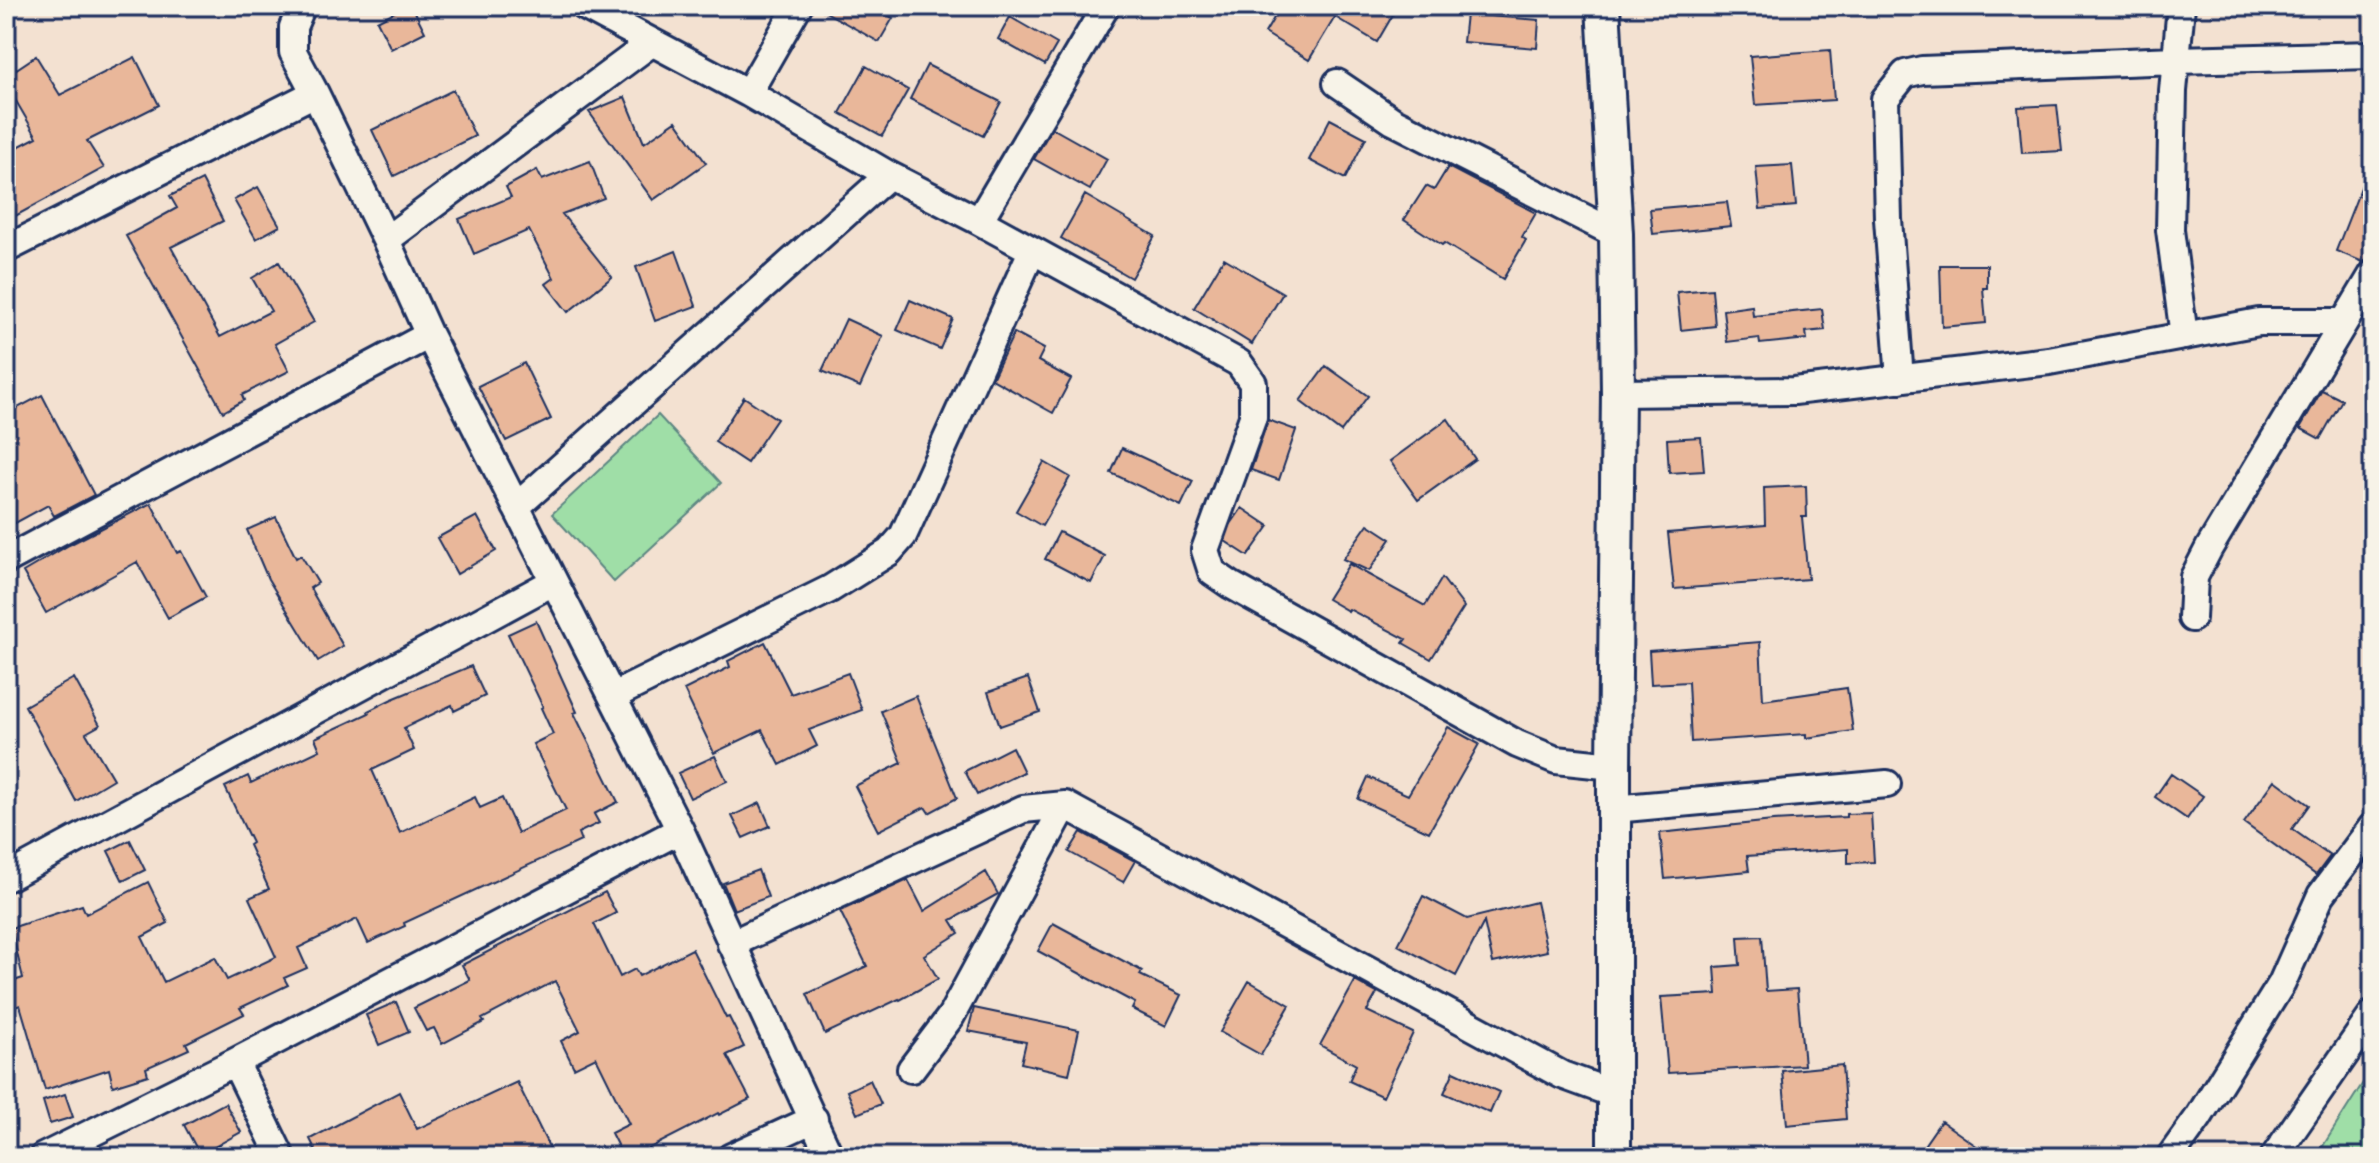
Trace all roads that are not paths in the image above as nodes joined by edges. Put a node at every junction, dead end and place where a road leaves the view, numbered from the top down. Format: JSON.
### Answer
{"nodes":[{"id":1,"x":302,"y":6,"type":"edge"},
{"id":2,"x":584,"y":6,"type":"edge"},
{"id":3,"x":798,"y":6,"type":"edge"},
{"id":4,"x":1106,"y":6,"type":"edge"},
{"id":5,"x":1603,"y":6,"type":"edge"},
{"id":6,"x":2181,"y":6,"type":"edge"},
{"id":7,"x":651,"y":43,"type":"junction"},
{"id":8,"x":2373,"y":55,"type":"edge"},
{"id":9,"x":2176,"y":60,"type":"junction"},
{"id":10,"x":1337,"y":83,"type":"dead end"},
{"id":11,"x":315,"y":93,"type":"junction"},
{"id":12,"x":748,"y":93,"type":"junction"},
{"id":13,"x":889,"y":175,"type":"junction"},
{"id":14,"x":979,"y":221,"type":"junction"},
{"id":15,"x":1616,"y":234,"type":"junction"},
{"id":16,"x":386,"y":240,"type":"junction"},
{"id":17,"x":6,"y":249,"type":"edge"},
{"id":18,"x":1032,"y":251,"type":"junction"},
{"id":19,"x":2373,"y":274,"type":"edge"},
{"id":20,"x":2344,"y":322,"type":"junction"},
{"id":21,"x":429,"y":335,"type":"junction"},
{"id":22,"x":2184,"y":336,"type":"junction"},
{"id":23,"x":1900,"y":379,"type":"junction"},
{"id":24,"x":1618,"y":393,"type":"junction"},
{"id":25,"x":516,"y":507,"type":"junction"},
{"id":26,"x":6,"y":560,"type":"edge"},
{"id":27,"x":553,"y":582,"type":"junction"},
{"id":28,"x":2192,"y":618,"type":"dead end"},
{"id":29,"x":613,"y":696,"type":"junction"},
{"id":30,"x":1614,"y":766,"type":"junction"},
{"id":31,"x":1887,"y":784,"type":"dead end"},
{"id":32,"x":1065,"y":805,"type":"junction"},
{"id":33,"x":1614,"y":809,"type":"junction"},
{"id":34,"x":2373,"y":826,"type":"edge"},
{"id":35,"x":680,"y":830,"type":"junction"},
{"id":36,"x":6,"y":878,"type":"edge"},
{"id":37,"x":731,"y":944,"type":"junction"},
{"id":38,"x":2373,"y":1014,"type":"edge"},
{"id":39,"x":235,"y":1062,"type":"junction"},
{"id":40,"x":911,"y":1069,"type":"dead end"},
{"id":41,"x":1614,"y":1094,"type":"junction"},
{"id":42,"x":814,"y":1119,"type":"junction"},
{"id":43,"x":43,"y":1157,"type":"edge"},
{"id":44,"x":281,"y":1157,"type":"edge"},
{"id":45,"x":731,"y":1157,"type":"edge"},
{"id":46,"x":830,"y":1157,"type":"edge"},
{"id":47,"x":1614,"y":1157,"type":"edge"},
{"id":48,"x":2170,"y":1157,"type":"edge"},
{"id":49,"x":2274,"y":1157,"type":"edge"}],
"edges":[{"from":1,"to":11,"type":"street"},
{"from":2,"to":7,"type":"street"},
{"from":3,"to":12,"type":"street"},
{"from":4,"to":14,"type":"street"},
{"from":5,"to":15,"type":"street"},
{"from":6,"to":9,"type":"street"},
{"from":7,"to":12,"type":"street"},
{"from":7,"to":16,"type":"street"},
{"from":8,"to":9,"type":"street"},
{"from":9,"to":22,"type":"street"},
{"from":9,"to":23,"type":"street"},
{"from":10,"to":15,"type":"street"},
{"from":11,"to":16,"type":"street"},
{"from":11,"to":17,"type":"street"},
{"from":12,"to":13,"type":"street"},
{"from":13,"to":14,"type":"street"},
{"from":13,"to":25,"type":"street"},
{"from":14,"to":18,"type":"street"},
{"from":15,"to":24,"type":"street"},
{"from":16,"to":21,"type":"street"},
{"from":18,"to":29,"type":"street"},
{"from":18,"to":30,"type":"street"},
{"from":19,"to":20,"type":"street"},
{"from":20,"to":22,"type":"street"},
{"from":20,"to":28,"type":"street"},
{"from":21,"to":25,"type":"street"},
{"from":21,"to":26,"type":"street"},
{"from":22,"to":23,"type":"street"},
{"from":23,"to":24,"type":"street"},
{"from":24,"to":30,"type":"street"},
{"from":25,"to":27,"type":"street"},
{"from":27,"to":29,"type":"street"},
{"from":27,"to":36,"type":"street"},
{"from":29,"to":35,"type":"street"},
{"from":30,"to":33,"type":"street"},
{"from":31,"to":33,"type":"street"},
{"from":32,"to":37,"type":"street"},
{"from":32,"to":40,"type":"street"},
{"from":32,"to":41,"type":"street"},
{"from":33,"to":41,"type":"street"},
{"from":34,"to":48,"type":"street"},
{"from":35,"to":37,"type":"street"},
{"from":35,"to":39,"type":"street"},
{"from":37,"to":42,"type":"street"},
{"from":38,"to":49,"type":"street"},
{"from":39,"to":43,"type":"street"},
{"from":39,"to":44,"type":"street"},
{"from":41,"to":47,"type":"street"},
{"from":42,"to":45,"type":"street"},
{"from":42,"to":46,"type":"street"}]}
